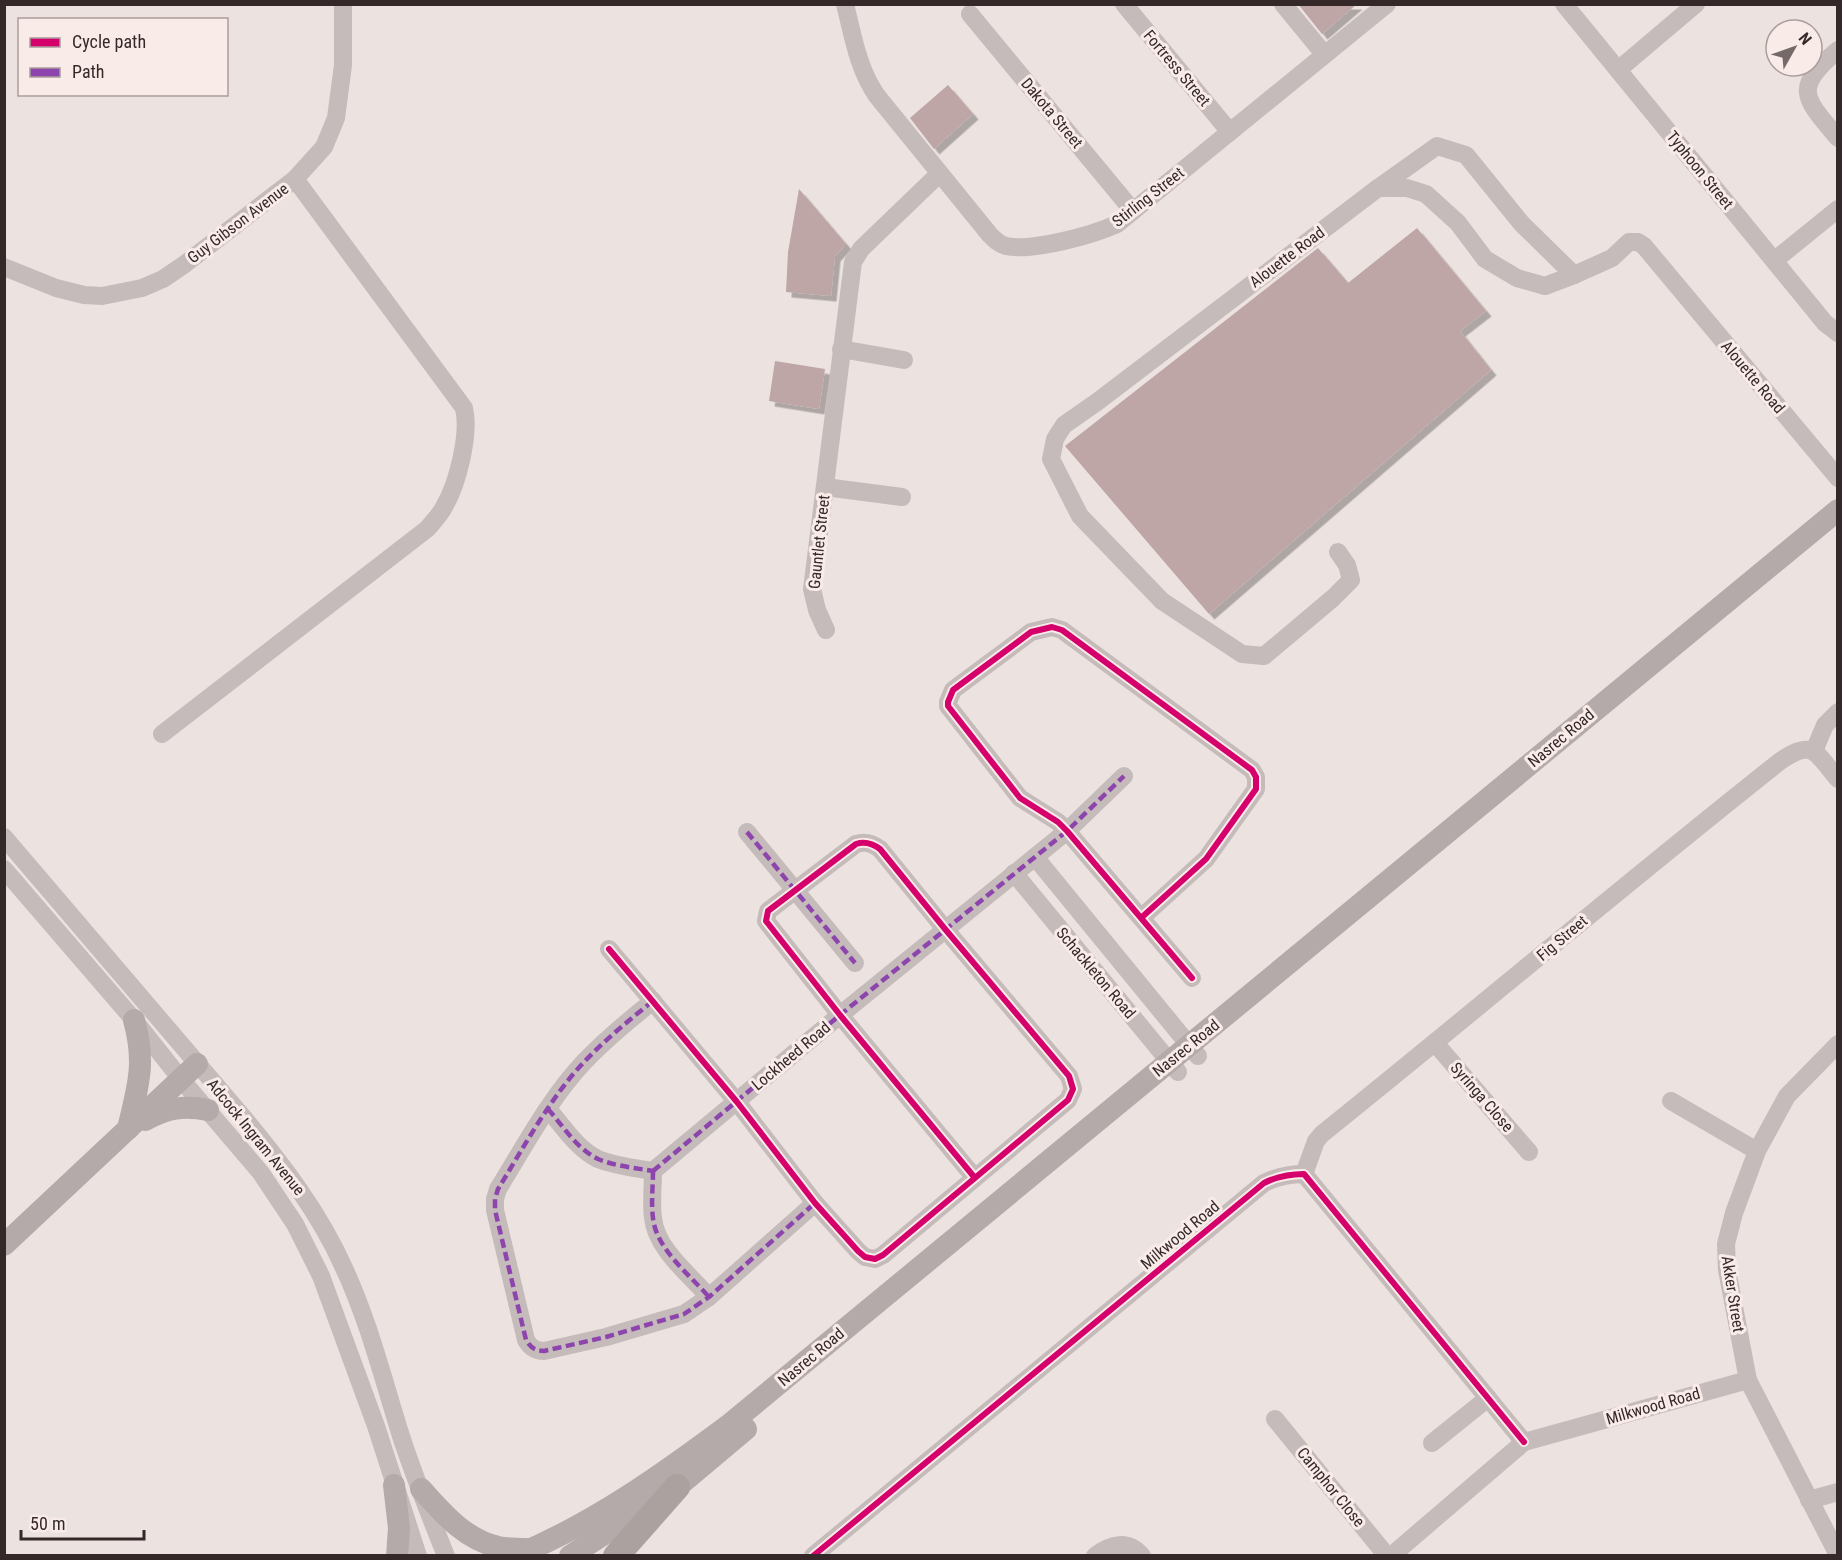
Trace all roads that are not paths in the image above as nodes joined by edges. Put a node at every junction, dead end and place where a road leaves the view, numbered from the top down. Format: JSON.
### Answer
{"nodes":[{"id":1,"x":343,"y":4,"type":"edge"},
{"id":2,"x":845,"y":4,"type":"edge"},
{"id":3,"x":1124,"y":4,"type":"edge"},
{"id":4,"x":1283,"y":4,"type":"edge"},
{"id":5,"x":1387,"y":4,"type":"edge"},
{"id":6,"x":1564,"y":4,"type":"edge"},
{"id":7,"x":1696,"y":4,"type":"edge"},
{"id":8,"x":970,"y":14,"type":"dead end"},
{"id":9,"x":1838,"y":50,"type":"edge"},
{"id":10,"x":1324,"y":54,"type":"junction"},
{"id":11,"x":1618,"y":70,"type":"junction"},
{"id":12,"x":1230,"y":132,"type":"junction"},
{"id":13,"x":1838,"y":138,"type":"edge"},
{"id":14,"x":939,"y":174,"type":"junction"},
{"id":15,"x":295,"y":180,"type":"junction"},
{"id":16,"x":1378,"y":188,"type":"junction"},
{"id":17,"x":1838,"y":209,"type":"edge"},
{"id":18,"x":1134,"y":211,"type":"junction"},
{"id":19,"x":1775,"y":260,"type":"junction"},
{"id":20,"x":4,"y":267,"type":"edge"},
{"id":21,"x":1574,"y":275,"type":"junction"},
{"id":22,"x":1838,"y":333,"type":"edge"},
{"id":23,"x":841,"y":349,"type":"junction"},
{"id":24,"x":904,"y":360,"type":"dead end"},
{"id":25,"x":1838,"y":478,"type":"edge"},
{"id":26,"x":825,"y":487,"type":"junction"},
{"id":27,"x":902,"y":497,"type":"dead end"},
{"id":28,"x":1838,"y":510,"type":"edge"},
{"id":29,"x":1838,"y":526,"type":"edge"},
{"id":30,"x":1338,"y":552,"type":"dead end"},
{"id":31,"x":826,"y":630,"type":"dead end"},
{"id":32,"x":1838,"y":712,"type":"edge"},
{"id":33,"x":162,"y":734,"type":"dead end"},
{"id":34,"x":1814,"y":751,"type":"junction"},
{"id":35,"x":1124,"y":776,"type":"dead end"},
{"id":36,"x":1838,"y":779,"type":"edge"},
{"id":37,"x":1067,"y":831,"type":"junction"},
{"id":38,"x":747,"y":832,"type":"dead end"},
{"id":39,"x":4,"y":837,"type":"edge"},
{"id":40,"x":1035,"y":857,"type":"junction"},
{"id":41,"x":4,"y":869,"type":"edge"},
{"id":42,"x":1014,"y":873,"type":"junction"},
{"id":43,"x":796,"y":889,"type":"junction"},
{"id":44,"x":1141,"y":918,"type":"junction"},
{"id":45,"x":945,"y":929,"type":"junction"},
{"id":46,"x":609,"y":949,"type":"dead end"},
{"id":47,"x":1114,"y":952,"type":"junction"},
{"id":48,"x":855,"y":963,"type":"dead end"},
{"id":49,"x":1093,"y":969,"type":"junction"},
{"id":50,"x":1192,"y":978,"type":"dead end"},
{"id":51,"x":653,"y":1001,"type":"junction"},
{"id":52,"x":840,"y":1015,"type":"junction"},
{"id":53,"x":134,"y":1020,"type":"junction"},
{"id":54,"x":1435,"y":1043,"type":"junction"},
{"id":55,"x":1194,"y":1050,"type":"junction"},
{"id":56,"x":1833,"y":1056,"type":"edge"},
{"id":57,"x":1174,"y":1066,"type":"junction"},
{"id":58,"x":188,"y":1071,"type":"junction"},
{"id":59,"x":1671,"y":1101,"type":"dead end"},
{"id":60,"x":737,"y":1102,"type":"junction"},
{"id":61,"x":548,"y":1108,"type":"junction"},
{"id":62,"x":208,"y":1110,"type":"junction"},
{"id":63,"x":128,"y":1129,"type":"junction"},
{"id":64,"x":1757,"y":1151,"type":"junction"},
{"id":65,"x":1529,"y":1152,"type":"dead end"},
{"id":66,"x":653,"y":1171,"type":"junction"},
{"id":67,"x":1304,"y":1174,"type":"junction"},
{"id":68,"x":975,"y":1178,"type":"junction"},
{"id":69,"x":815,"y":1203,"type":"junction"},
{"id":70,"x":4,"y":1245,"type":"edge"},
{"id":71,"x":709,"y":1297,"type":"junction"},
{"id":72,"x":1748,"y":1380,"type":"junction"},
{"id":73,"x":1488,"y":1398,"type":"junction"},
{"id":74,"x":1275,"y":1419,"type":"dead end"},
{"id":75,"x":1524,"y":1442,"type":"junction"},
{"id":76,"x":1431,"y":1443,"type":"dead end"},
{"id":77,"x":394,"y":1485,"type":"junction"},
{"id":78,"x":676,"y":1487,"type":"junction"},
{"id":79,"x":421,"y":1489,"type":"junction"},
{"id":80,"x":1838,"y":1492,"type":"edge"},
{"id":81,"x":1809,"y":1500,"type":"junction"},
{"id":82,"x":1835,"y":1545,"type":"edge"},
{"id":83,"x":523,"y":1552,"type":"edge"},
{"id":84,"x":816,"y":1555,"type":"edge"},
{"id":85,"x":397,"y":1556,"type":"edge"},
{"id":86,"x":418,"y":1556,"type":"edge"},
{"id":87,"x":446,"y":1556,"type":"edge"},
{"id":88,"x":570,"y":1556,"type":"edge"},
{"id":89,"x":616,"y":1556,"type":"edge"},
{"id":90,"x":1095,"y":1556,"type":"edge"},
{"id":91,"x":1142,"y":1556,"type":"edge"},
{"id":92,"x":1389,"y":1556,"type":"edge"}],
"edges":[{"from":1,"to":15,"type":"street","name":"Guy Gibson Avenue"},
{"from":2,"to":14,"type":"street","name":"Stirling Street"},
{"from":3,"to":12,"type":"street","name":"Fortress Street"},
{"from":4,"to":10,"type":"street"},
{"from":5,"to":10,"type":"street","name":"Stirling Street"},
{"from":6,"to":11,"type":"street","name":"Typhoon Street"},
{"from":7,"to":11,"type":"street"},
{"from":8,"to":18,"type":"street","name":"Dakota Street"},
{"from":9,"to":13,"type":"street"},
{"from":10,"to":12,"type":"street","name":"Stirling Street"},
{"from":11,"to":19,"type":"street","name":"Typhoon Street"},
{"from":12,"to":18,"type":"street","name":"Stirling Street"},
{"from":14,"to":18,"type":"street","name":"Stirling Street"},
{"from":14,"to":23,"type":"street","name":"Gauntlet Street"},
{"from":15,"to":20,"type":"street","name":"Guy Gibson Avenue"},
{"from":15,"to":33,"type":"street"},
{"from":16,"to":21,"type":"street"},
{"from":16,"to":21,"type":"street","name":"Alouette Road"},
{"from":16,"to":30,"type":"street","name":"Alouette Road"},
{"from":17,"to":19,"type":"street"},
{"from":19,"to":22,"type":"street","name":"Typhoon Street"},
{"from":21,"to":25,"type":"street","name":"Alouette Road"},
{"from":23,"to":24,"type":"street"},
{"from":23,"to":26,"type":"street","name":"Gauntlet Street"},
{"from":26,"to":27,"type":"street","name":"Gauntlet Street"},
{"from":26,"to":31,"type":"street","name":"Gauntlet Street"},
{"from":28,"to":55,"type":"main road","name":"Nasrec Road"},
{"from":29,"to":55,"type":"main road","name":"Nasrec Road"},
{"from":32,"to":34,"type":"street"},
{"from":34,"to":36,"type":"street"},
{"from":34,"to":54,"type":"street","name":"Fig Street"},
{"from":35,"to":37,"type":"street","name":"Lockheed Road"},
{"from":37,"to":40,"type":"street","name":"Lockheed Road"},
{"from":37,"to":44,"type":"street"},
{"from":37,"to":44,"type":"street"},
{"from":38,"to":43,"type":"street"},
{"from":39,"to":58,"type":"street","name":"Adcock Ingram Avenue"},
{"from":40,"to":42,"type":"street","name":"Lockheed Road"},
{"from":40,"to":47,"type":"street","name":"Schackleton Road"},
{"from":41,"to":53,"type":"street","name":"Adcock Ingram Avenue"},
{"from":42,"to":45,"type":"street","name":"Lockheed Road"},
{"from":42,"to":49,"type":"street","name":"Schackleton Road"},
{"from":43,"to":45,"type":"street"},
{"from":43,"to":48,"type":"street"},
{"from":43,"to":52,"type":"street"},
{"from":44,"to":50,"type":"street"},
{"from":45,"to":52,"type":"street","name":"Lockheed Road"},
{"from":45,"to":68,"type":"street"},
{"from":46,"to":51,"type":"street"},
{"from":47,"to":49,"type":"street"},
{"from":47,"to":55,"type":"street","name":"Schackleton Road"},
{"from":49,"to":57,"type":"street","name":"Schackleton Road"},
{"from":51,"to":60,"type":"street"},
{"from":51,"to":61,"type":"street"},
{"from":52,"to":60,"type":"street","name":"Lockheed Road"},
{"from":52,"to":68,"type":"street"},
{"from":53,"to":58,"type":"street","name":"Adcock Ingram Avenue"},
{"from":53,"to":63,"type":"main road"},
{"from":54,"to":65,"type":"street","name":"Syringa Close"},
{"from":54,"to":67,"type":"street","name":"Fig Street"},
{"from":55,"to":57,"type":"main road","name":"Nasrec Road"},
{"from":56,"to":64,"type":"street","name":"Akker Street"},
{"from":57,"to":78,"type":"main road","name":"Nasrec Road"},
{"from":57,"to":83,"type":"main road","name":"Nasrec Road"},
{"from":58,"to":62,"type":"street","name":"Adcock Ingram Avenue"},
{"from":58,"to":63,"type":"main road"},
{"from":58,"to":79,"type":"street","name":"Adcock Ingram Avenue"},
{"from":59,"to":64,"type":"street"},
{"from":60,"to":66,"type":"street","name":"Lockheed Road"},
{"from":60,"to":69,"type":"street"},
{"from":61,"to":66,"type":"street"},
{"from":61,"to":71,"type":"street"},
{"from":62,"to":63,"type":"main road"},
{"from":62,"to":77,"type":"street","name":"Adcock Ingram Avenue"},
{"from":63,"to":70,"type":"main road"},
{"from":64,"to":72,"type":"street","name":"Akker Street"},
{"from":66,"to":71,"type":"street"},
{"from":67,"to":73,"type":"street"},
{"from":67,"to":84,"type":"street","name":"Milkwood Road"},
{"from":68,"to":69,"type":"street"},
{"from":69,"to":71,"type":"street"},
{"from":72,"to":75,"type":"street","name":"Milkwood Road"},
{"from":72,"to":81,"type":"street","name":"Akker Street"},
{"from":73,"to":75,"type":"street"},
{"from":73,"to":76,"type":"street"},
{"from":74,"to":92,"type":"street","name":"Camphor Close"},
{"from":75,"to":92,"type":"street","name":"Milkwood Road"},
{"from":77,"to":85,"type":"main road"},
{"from":77,"to":86,"type":"street","name":"Adcock Ingram Avenue"},
{"from":78,"to":88,"type":"main road","name":"Nasrec Road"},
{"from":78,"to":89,"type":"highway"},
{"from":79,"to":83,"type":"main road"},
{"from":79,"to":87,"type":"street","name":"Adcock Ingram Avenue"},
{"from":80,"to":81,"type":"street"},
{"from":81,"to":82,"type":"street","name":"Akker Street"},
{"from":90,"to":91,"type":"street"}]}
